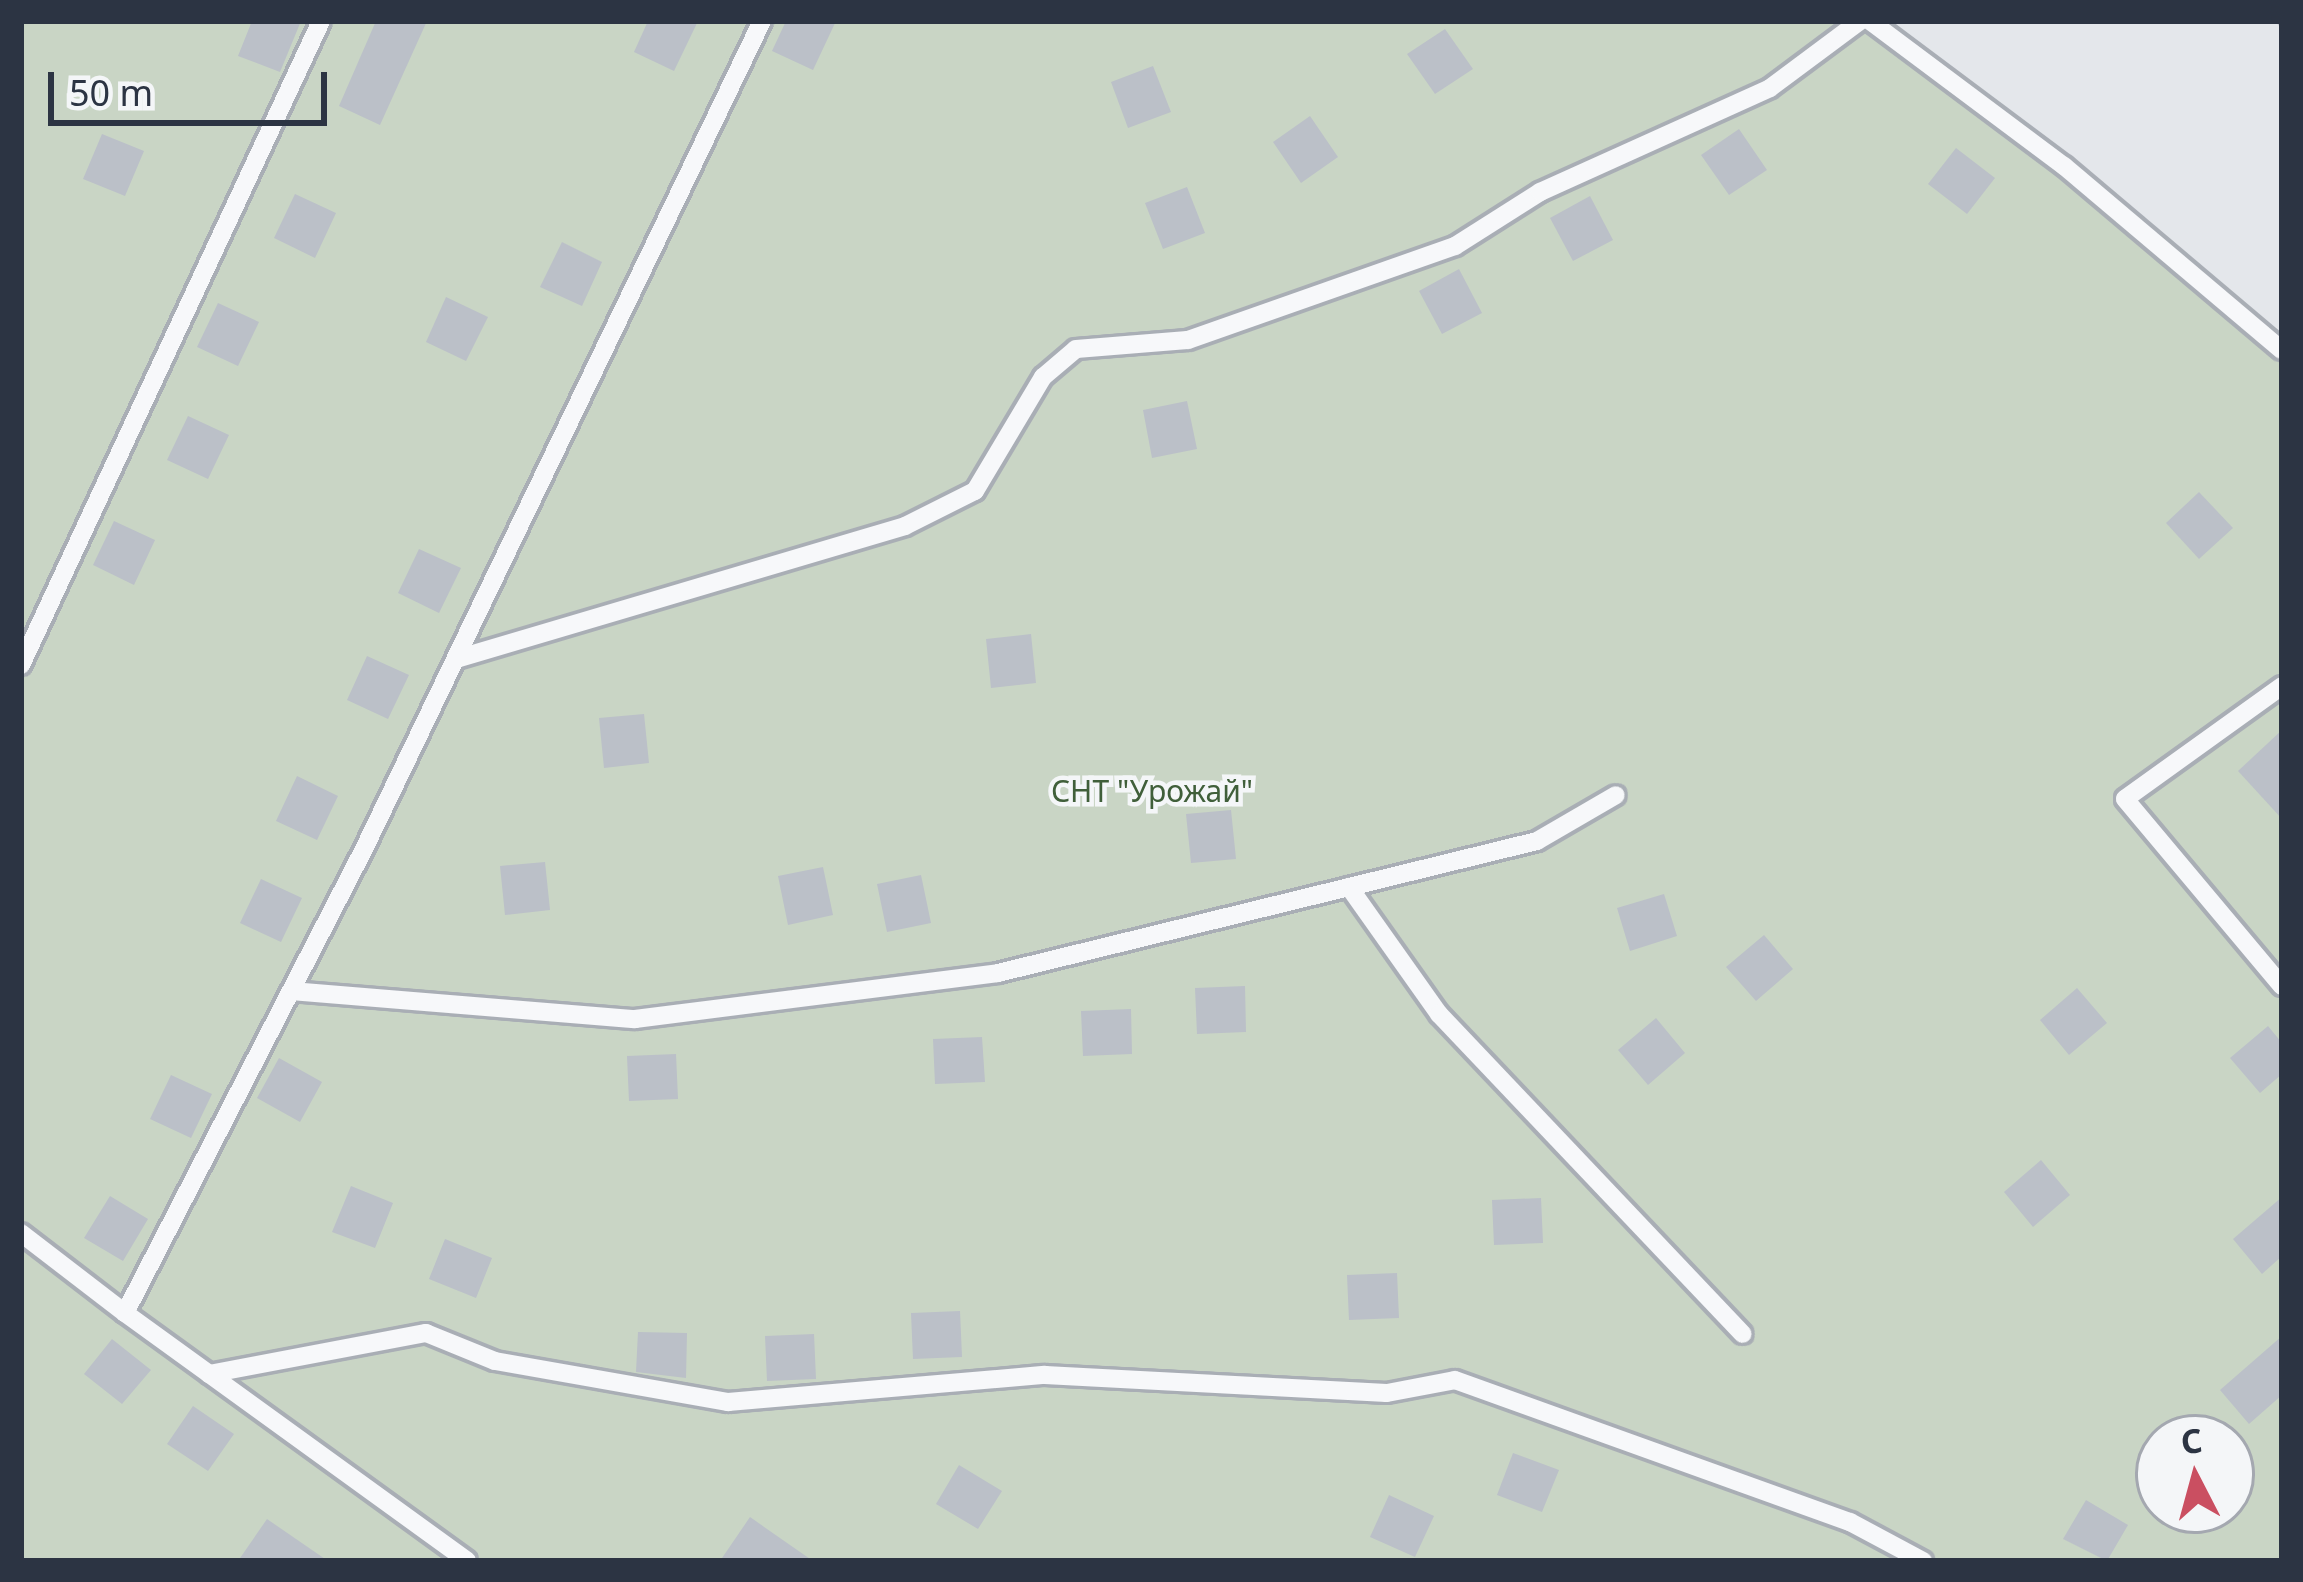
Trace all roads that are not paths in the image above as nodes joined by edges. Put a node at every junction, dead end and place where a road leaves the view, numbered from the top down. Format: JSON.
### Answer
{"nodes":[{"id":1,"x":321,"y":21,"type":"edge"},
{"id":2,"x":762,"y":21,"type":"edge"},
{"id":3,"x":1860,"y":21,"type":"edge"},
{"id":4,"x":1870,"y":21,"type":"edge"},
{"id":5,"x":2282,"y":350,"type":"edge"},
{"id":6,"x":456,"y":659,"type":"junction"},
{"id":7,"x":21,"y":665,"type":"edge"},
{"id":8,"x":2282,"y":686,"type":"edge"},
{"id":9,"x":1616,"y":795,"type":"dead end"},
{"id":10,"x":1349,"y":887,"type":"junction"},
{"id":11,"x":2282,"y":986,"type":"edge"},
{"id":12,"x":291,"y":991,"type":"junction"},
{"id":13,"x":21,"y":1233,"type":"edge"},
{"id":14,"x":125,"y":1312,"type":"junction"},
{"id":15,"x":1743,"y":1334,"type":"dead end"},
{"id":16,"x":209,"y":1373,"type":"junction"},
{"id":17,"x":467,"y":1561,"type":"edge"},
{"id":18,"x":1923,"y":1561,"type":"edge"}],
"edges":[{"from":1,"to":7,"type":"lane"},
{"from":2,"to":6,"type":"lane"},
{"from":3,"to":6,"type":"lane"},
{"from":4,"to":5,"type":"lane"},
{"from":6,"to":12,"type":"lane"},
{"from":8,"to":11,"type":"lane"},
{"from":9,"to":10,"type":"lane"},
{"from":10,"to":12,"type":"lane"},
{"from":10,"to":15,"type":"lane"},
{"from":12,"to":14,"type":"lane"},
{"from":13,"to":14,"type":"lane"},
{"from":14,"to":16,"type":"lane"},
{"from":16,"to":17,"type":"lane"},
{"from":16,"to":18,"type":"lane"}]}
